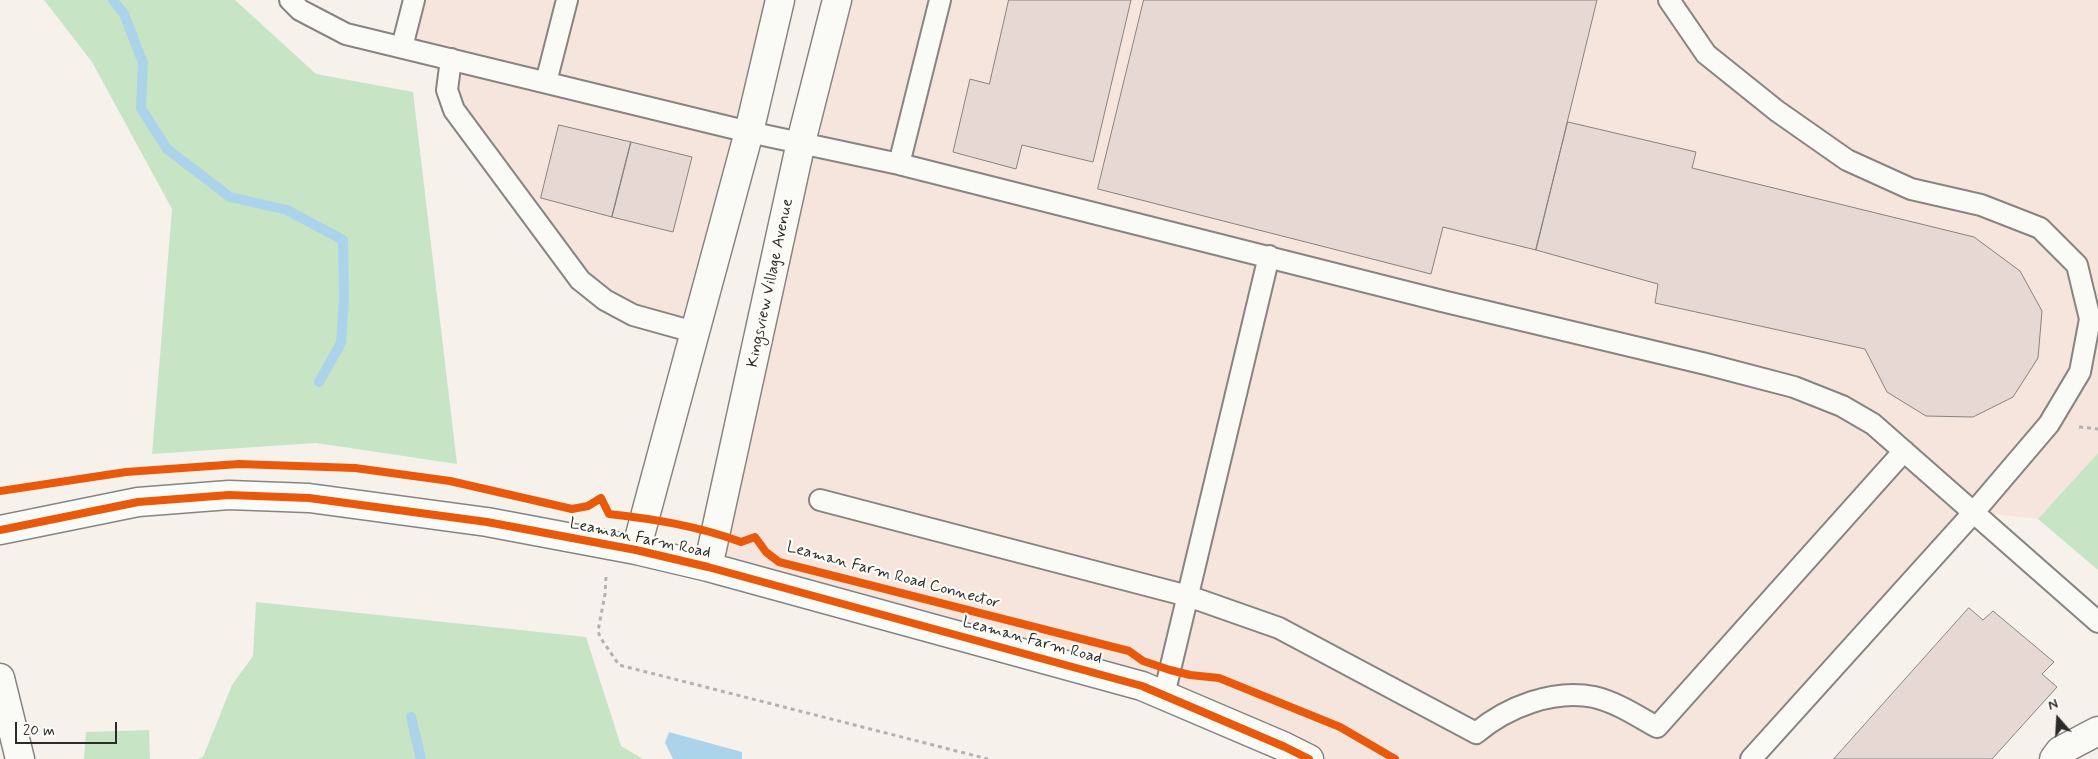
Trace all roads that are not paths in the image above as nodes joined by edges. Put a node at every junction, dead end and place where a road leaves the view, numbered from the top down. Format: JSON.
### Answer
{"nodes":[{"id":1,"x":290,"y":0,"type":"edge"},
{"id":2,"x":414,"y":0,"type":"edge"},
{"id":3,"x":567,"y":0,"type":"edge"},
{"id":4,"x":780,"y":0,"type":"edge"},
{"id":5,"x":837,"y":0,"type":"edge"},
{"id":6,"x":940,"y":0,"type":"edge"},
{"id":7,"x":1669,"y":0,"type":"edge"},
{"id":8,"x":402,"y":47,"type":"junction"},
{"id":9,"x":451,"y":59,"type":"junction"},
{"id":10,"x":546,"y":82,"type":"junction"},
{"id":11,"x":749,"y":132,"type":"junction"},
{"id":12,"x":801,"y":142,"type":"junction"},
{"id":13,"x":899,"y":164,"type":"junction"},
{"id":14,"x":1269,"y":256,"type":"junction"},
{"id":15,"x":694,"y":332,"type":"junction"},
{"id":16,"x":1904,"y":452,"type":"junction"},
{"id":17,"x":820,"y":500,"type":"dead end"},
{"id":18,"x":1974,"y":512,"type":"junction"},
{"id":19,"x":0,"y":530,"type":"edge"},
{"id":20,"x":636,"y":550,"type":"junction"},
{"id":21,"x":708,"y":567,"type":"junction"},
{"id":22,"x":1188,"y":596,"type":"junction"},
{"id":23,"x":2098,"y":622,"type":"edge"},
{"id":24,"x":0,"y":678,"type":"edge"},
{"id":25,"x":1164,"y":695,"type":"junction"},
{"id":26,"x":2098,"y":731,"type":"edge"},
{"id":27,"x":20,"y":759,"type":"edge"},
{"id":28,"x":1308,"y":759,"type":"edge"},
{"id":29,"x":1751,"y":759,"type":"edge"},
{"id":30,"x":2054,"y":759,"type":"edge"}],
"edges":[{"from":1,"to":8,"type":"lane"},
{"from":2,"to":8,"type":"lane"},
{"from":3,"to":10,"type":"lane"},
{"from":4,"to":11,"type":"street"},
{"from":5,"to":12,"type":"street","name":"Kingsview Village Avenue"},
{"from":6,"to":13,"type":"lane"},
{"from":7,"to":18,"type":"lane"},
{"from":8,"to":9,"type":"lane"},
{"from":9,"to":10,"type":"lane"},
{"from":9,"to":15,"type":"lane"},
{"from":10,"to":11,"type":"lane"},
{"from":11,"to":12,"type":"lane"},
{"from":11,"to":15,"type":"street"},
{"from":12,"to":13,"type":"lane"},
{"from":12,"to":21,"type":"street","name":"Kingsview Village Avenue"},
{"from":13,"to":14,"type":"lane"},
{"from":14,"to":16,"type":"lane"},
{"from":14,"to":22,"type":"lane"},
{"from":15,"to":20,"type":"street"},
{"from":16,"to":18,"type":"lane"},
{"from":16,"to":22,"type":"lane"},
{"from":17,"to":22,"type":"lane"},
{"from":18,"to":23,"type":"lane"},
{"from":18,"to":29,"type":"lane"},
{"from":19,"to":20,"type":"street","name":"Leaman Farm Road"},
{"from":20,"to":21,"type":"street","name":"Leaman Farm Road"},
{"from":21,"to":25,"type":"street","name":"Leaman Farm Road"},
{"from":22,"to":25,"type":"lane"},
{"from":24,"to":27,"type":"street"},
{"from":25,"to":28,"type":"street","name":"Leaman Farm Road"},
{"from":26,"to":30,"type":"street"}]}
